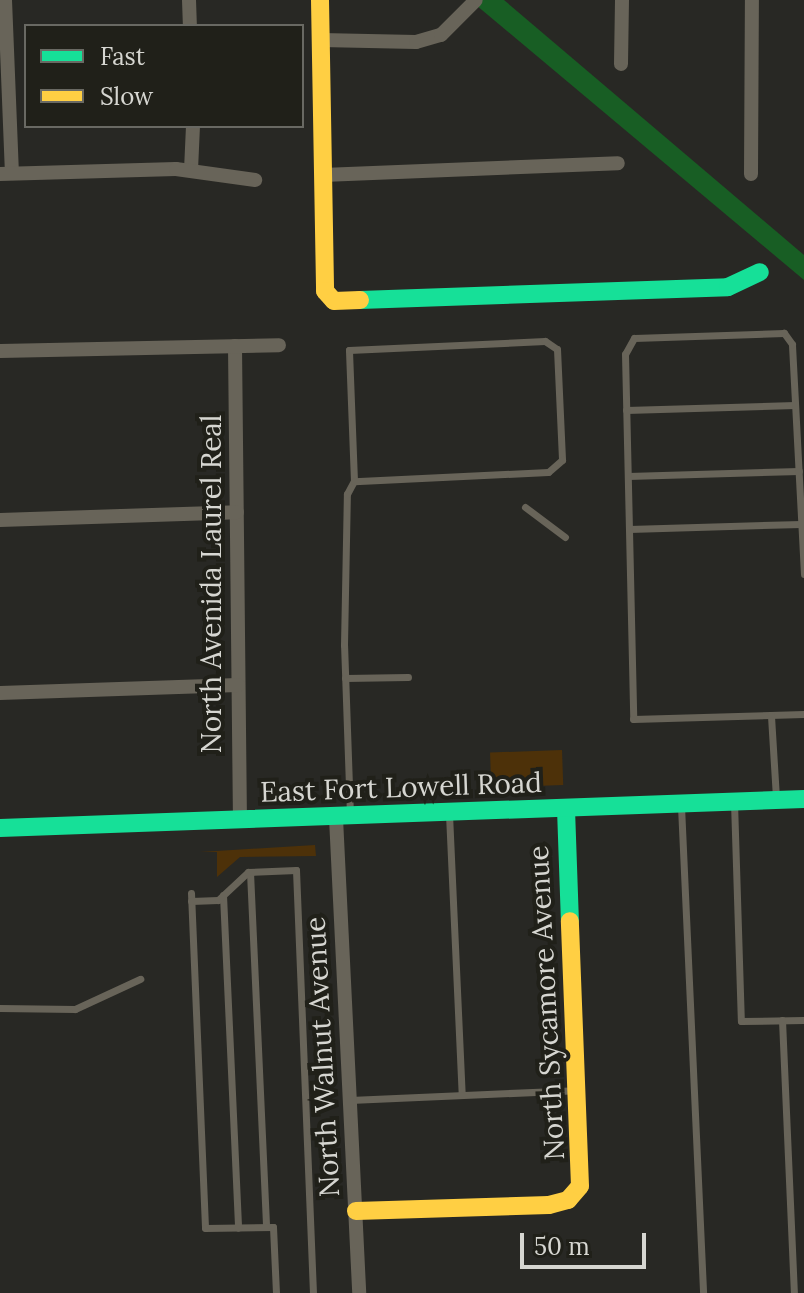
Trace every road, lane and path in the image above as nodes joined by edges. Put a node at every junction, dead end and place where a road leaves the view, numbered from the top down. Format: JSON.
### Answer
{"nodes":[{"id":1,"x":5,"y":0,"type":"edge"},
{"id":2,"x":189,"y":0,"type":"edge"},
{"id":3,"x":320,"y":0,"type":"edge"},
{"id":4,"x":622,"y":0,"type":"edge"},
{"id":5,"x":752,"y":0,"type":"edge"},
{"id":6,"x":472,"y":6,"type":"edge"},
{"id":7,"x":190,"y":24,"type":"edge"},
{"id":8,"x":321,"y":40,"type":"junction"},
{"id":9,"x":621,"y":64,"type":"dead end"},
{"id":10,"x":193,"y":128,"type":"edge"},
{"id":11,"x":618,"y":163,"type":"dead end"},
{"id":12,"x":191,"y":170,"type":"junction"},
{"id":13,"x":6,"y":174,"type":"edge"},
{"id":14,"x":751,"y":174,"type":"dead end"},
{"id":15,"x":323,"y":175,"type":"junction"},
{"id":16,"x":255,"y":180,"type":"dead end"},
{"id":17,"x":760,"y":272,"type":"dead end"},
{"id":18,"x":279,"y":345,"type":"dead end"},
{"id":19,"x":235,"y":346,"type":"junction"},
{"id":20,"x":0,"y":351,"type":"edge"},
{"id":21,"x":795,"y":405,"type":"junction"},
{"id":22,"x":626,"y":410,"type":"junction"},
{"id":23,"x":799,"y":471,"type":"junction"},
{"id":24,"x":628,"y":476,"type":"junction"},
{"id":25,"x":354,"y":481,"type":"junction"},
{"id":26,"x":525,"y":507,"type":"dead end"},
{"id":27,"x":237,"y":512,"type":"junction"},
{"id":28,"x":0,"y":520,"type":"edge"},
{"id":29,"x":801,"y":524,"type":"junction"},
{"id":30,"x":629,"y":529,"type":"junction"},
{"id":31,"x":565,"y":537,"type":"dead end"},
{"id":32,"x":804,"y":574,"type":"edge"},
{"id":33,"x":408,"y":677,"type":"dead end"},
{"id":34,"x":345,"y":678,"type":"junction"},
{"id":35,"x":238,"y":685,"type":"junction"},
{"id":36,"x":0,"y":693,"type":"edge"},
{"id":37,"x":804,"y":714,"type":"edge"},
{"id":38,"x":771,"y":716,"type":"junction"},
{"id":39,"x":804,"y":799,"type":"edge"},
{"id":40,"x":776,"y":800,"type":"junction"},
{"id":41,"x":734,"y":802,"type":"junction"},
{"id":42,"x":680,"y":804,"type":"junction"},
{"id":43,"x":566,"y":809,"type":"junction"},
{"id":44,"x":449,"y":813,"type":"junction"},
{"id":45,"x":343,"y":817,"type":"junction"},
{"id":46,"x":240,"y":821,"type":"junction"},
{"id":47,"x":0,"y":828,"type":"edge"},
{"id":48,"x":250,"y":872,"type":"junction"},
{"id":49,"x":223,"y":895,"type":"junction"},
{"id":50,"x":140,"y":979,"type":"dead end"},
{"id":51,"x":0,"y":1008,"type":"edge"},
{"id":52,"x":782,"y":1020,"type":"junction"},
{"id":53,"x":804,"y":1020,"type":"edge"},
{"id":54,"x":578,"y":1090,"type":"junction"},
{"id":55,"x":462,"y":1095,"type":"junction"},
{"id":56,"x":350,"y":1100,"type":"junction"},
{"id":57,"x":356,"y":1211,"type":"junction"},
{"id":58,"x":266,"y":1227,"type":"junction"},
{"id":59,"x":238,"y":1228,"type":"junction"},
{"id":60,"x":276,"y":1293,"type":"edge"},
{"id":61,"x":313,"y":1293,"type":"edge"},
{"id":62,"x":359,"y":1293,"type":"edge"},
{"id":63,"x":703,"y":1293,"type":"edge"},
{"id":64,"x":794,"y":1293,"type":"edge"}],
"edges":[{"from":1,"to":13,"type":"street"},
{"from":2,"to":7,"type":"street"},
{"from":3,"to":8,"type":"street"},
{"from":4,"to":9,"type":"street"},
{"from":5,"to":14,"type":"street"},
{"from":6,"to":8,"type":"street"},
{"from":8,"to":15,"type":"street"},
{"from":10,"to":12,"type":"street"},
{"from":11,"to":15,"type":"street"},
{"from":12,"to":13,"type":"street"},
{"from":12,"to":16,"type":"street"},
{"from":15,"to":17,"type":"street"},
{"from":18,"to":19,"type":"street"},
{"from":19,"to":20,"type":"street"},
{"from":19,"to":27,"type":"street","name":"North Avenida Laurel Real"},
{"from":21,"to":22,"type":"lane"},
{"from":21,"to":22,"type":"lane"},
{"from":21,"to":23,"type":"lane"},
{"from":22,"to":24,"type":"lane"},
{"from":23,"to":24,"type":"lane"},
{"from":23,"to":29,"type":"lane"},
{"from":24,"to":30,"type":"lane"},
{"from":25,"to":25,"type":"lane"},
{"from":25,"to":34,"type":"lane"},
{"from":26,"to":31,"type":"lane"},
{"from":27,"to":28,"type":"street"},
{"from":27,"to":35,"type":"street","name":"North Avenida Laurel Real"},
{"from":29,"to":30,"type":"lane"},
{"from":29,"to":32,"type":"lane"},
{"from":30,"to":38,"type":"lane"},
{"from":33,"to":34,"type":"lane"},
{"from":34,"to":45,"type":"lane"},
{"from":35,"to":36,"type":"street"},
{"from":35,"to":46,"type":"street","name":"North Avenida Laurel Real"},
{"from":37,"to":38,"type":"lane"},
{"from":38,"to":40,"type":"lane"},
{"from":39,"to":40,"type":"street","name":"East Fort Lowell Road"},
{"from":40,"to":41,"type":"street","name":"East Fort Lowell Road"},
{"from":41,"to":42,"type":"street","name":"East Fort Lowell Road"},
{"from":41,"to":52,"type":"lane"},
{"from":42,"to":43,"type":"street","name":"East Fort Lowell Road"},
{"from":42,"to":63,"type":"lane"},
{"from":43,"to":44,"type":"street","name":"East Fort Lowell Road"},
{"from":43,"to":54,"type":"street","name":"North Sycamore Avenue"},
{"from":44,"to":45,"type":"street","name":"East Fort Lowell Road"},
{"from":44,"to":55,"type":"lane"},
{"from":45,"to":46,"type":"street","name":"East Fort Lowell Road"},
{"from":45,"to":56,"type":"street","name":"North Walnut Avenue"},
{"from":46,"to":47,"type":"street","name":"East Fort Lowell Road"},
{"from":48,"to":49,"type":"lane"},
{"from":48,"to":58,"type":"lane"},
{"from":48,"to":61,"type":"lane"},
{"from":49,"to":59,"type":"lane"},
{"from":49,"to":59,"type":"lane"},
{"from":50,"to":51,"type":"lane"},
{"from":52,"to":53,"type":"lane"},
{"from":52,"to":64,"type":"lane"},
{"from":54,"to":55,"type":"lane"},
{"from":54,"to":57,"type":"street","name":"North Sycamore Avenue"},
{"from":55,"to":56,"type":"lane"},
{"from":56,"to":57,"type":"street","name":"North Walnut Avenue"},
{"from":57,"to":62,"type":"street","name":"North Walnut Avenue"},
{"from":58,"to":59,"type":"lane"},
{"from":58,"to":60,"type":"lane"}]}
